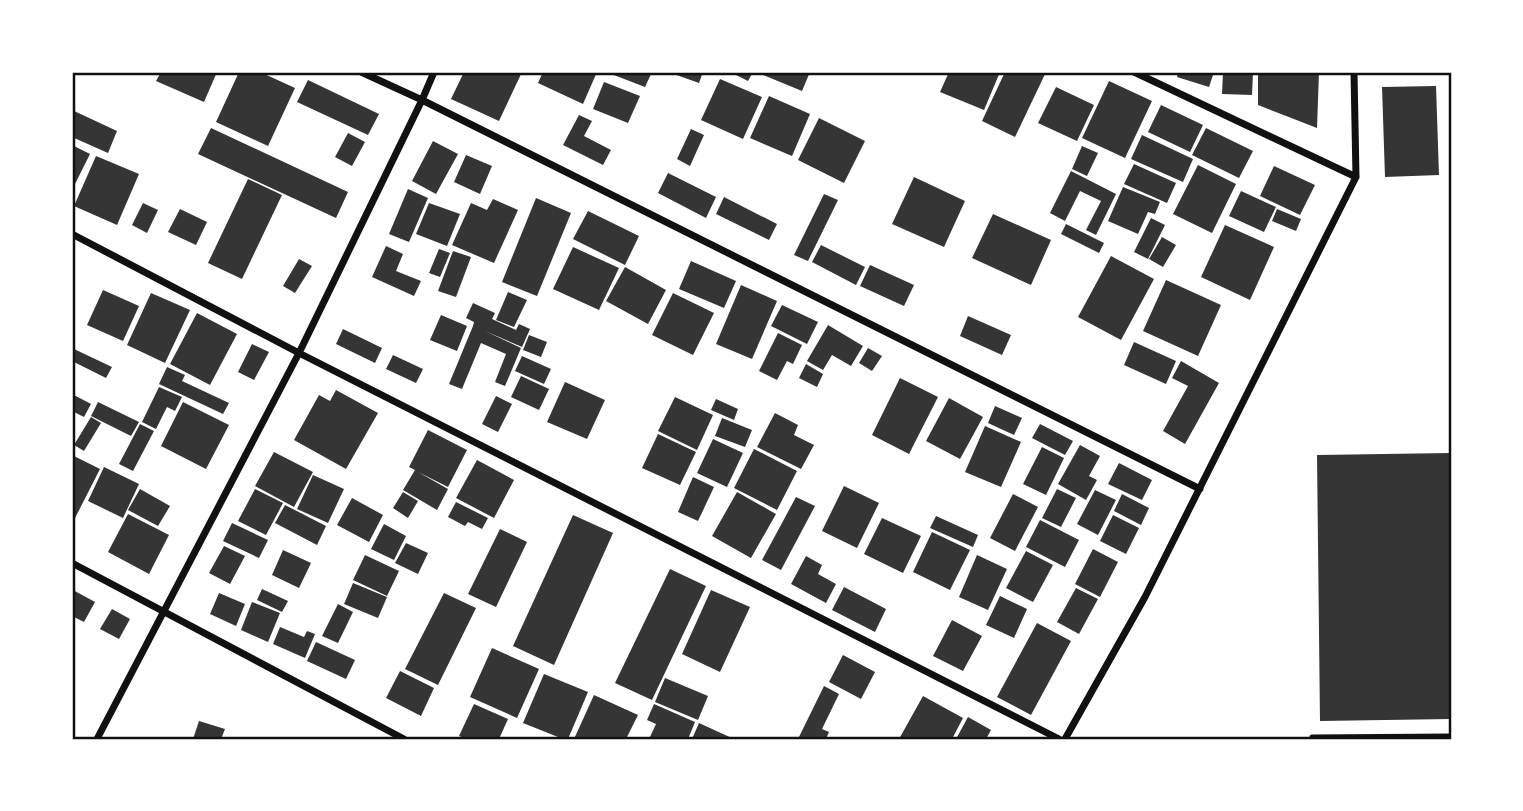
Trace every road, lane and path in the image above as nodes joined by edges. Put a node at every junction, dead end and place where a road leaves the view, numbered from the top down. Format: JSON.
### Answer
{"nodes":[{"id":1,"x":361,"y":72,"type":"edge"},
{"id":2,"x":434,"y":72,"type":"edge"},
{"id":3,"x":1134,"y":72,"type":"edge"},
{"id":4,"x":1354,"y":72,"type":"edge"},
{"id":5,"x":422,"y":100,"type":"junction"},
{"id":6,"x":1356,"y":177,"type":"junction"},
{"id":7,"x":72,"y":234,"type":"edge"},
{"id":8,"x":299,"y":353,"type":"junction"},
{"id":9,"x":1200,"y":489,"type":"junction"},
{"id":10,"x":72,"y":563,"type":"edge"},
{"id":11,"x":163,"y":611,"type":"junction"},
{"id":12,"x":1451,"y":736,"type":"edge"},
{"id":13,"x":1312,"y":737,"type":"dead end"},
{"id":14,"x":97,"y":739,"type":"edge"},
{"id":15,"x":404,"y":739,"type":"edge"},
{"id":16,"x":1059,"y":739,"type":"edge"},
{"id":17,"x":1065,"y":739,"type":"edge"}],
"edges":[{"from":1,"to":5,"type":"street"},
{"from":2,"to":5,"type":"street"},
{"from":3,"to":6,"type":"street"},
{"from":4,"to":6,"type":"street"},
{"from":5,"to":8,"type":"street"},
{"from":5,"to":9,"type":"street"},
{"from":6,"to":9,"type":"street"},
{"from":7,"to":8,"type":"street"},
{"from":8,"to":11,"type":"street"},
{"from":8,"to":16,"type":"street"},
{"from":9,"to":17,"type":"street"},
{"from":10,"to":11,"type":"street"},
{"from":11,"to":14,"type":"street"},
{"from":11,"to":15,"type":"street"},
{"from":12,"to":13,"type":"lane"}]}
